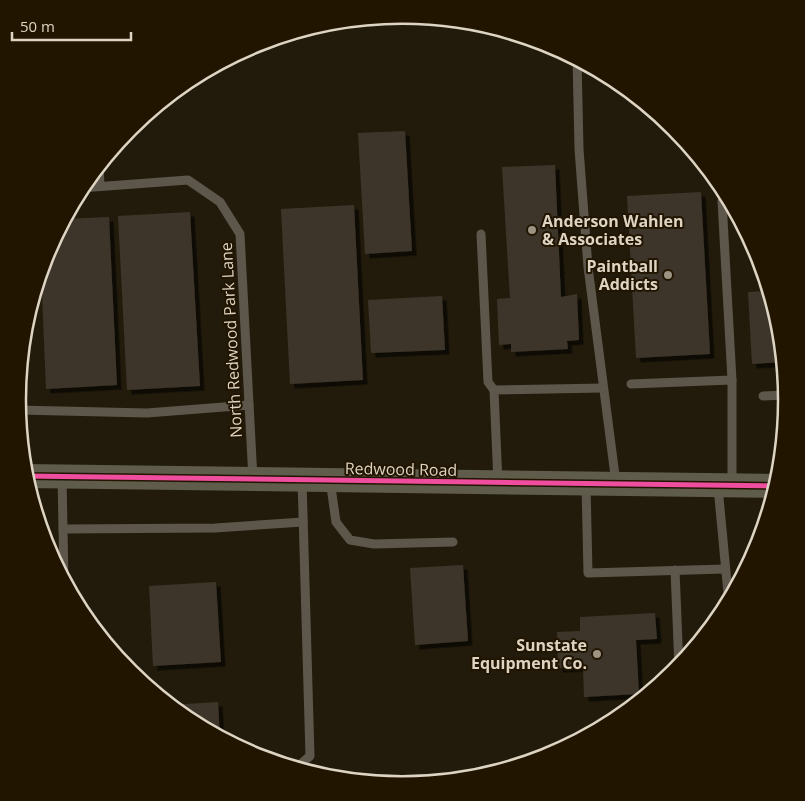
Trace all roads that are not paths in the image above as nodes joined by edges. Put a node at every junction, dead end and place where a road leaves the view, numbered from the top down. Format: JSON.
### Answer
{"nodes":[{"id":1,"x":576,"y":67,"type":"edge"},
{"id":2,"x":100,"y":177,"type":"edge"},
{"id":3,"x":100,"y":186,"type":"junction"},
{"id":4,"x":92,"y":187,"type":"edge"},
{"id":5,"x":722,"y":201,"type":"dead end"},
{"id":6,"x":481,"y":234,"type":"dead end"},
{"id":7,"x":732,"y":380,"type":"junction"},
{"id":8,"x":630,"y":384,"type":"dead end"},
{"id":9,"x":603,"y":388,"type":"junction"},
{"id":10,"x":494,"y":390,"type":"junction"},
{"id":11,"x":779,"y":395,"type":"edge"},
{"id":12,"x":763,"y":396,"type":"dead end"},
{"id":13,"x":249,"y":405,"type":"junction"},
{"id":14,"x":26,"y":410,"type":"edge"},
{"id":15,"x":34,"y":476,"type":"edge"},
{"id":16,"x":62,"y":477,"type":"junction"},
{"id":17,"x":253,"y":479,"type":"junction"},
{"id":18,"x":302,"y":480,"type":"junction"},
{"id":19,"x":330,"y":480,"type":"junction"},
{"id":20,"x":498,"y":483,"type":"junction"},
{"id":21,"x":586,"y":484,"type":"junction"},
{"id":22,"x":616,"y":484,"type":"junction"},
{"id":23,"x":725,"y":486,"type":"junction"},
{"id":24,"x":769,"y":486,"type":"edge"},
{"id":25,"x":303,"y":522,"type":"junction"},
{"id":26,"x":63,"y":529,"type":"junction"},
{"id":27,"x":453,"y":542,"type":"dead end"},
{"id":28,"x":64,"y":564,"type":"edge"},
{"id":29,"x":725,"y":569,"type":"junction"},
{"id":30,"x":675,"y":570,"type":"junction"},
{"id":31,"x":728,"y":591,"type":"edge"},
{"id":32,"x":679,"y":657,"type":"edge"},
{"id":33,"x":302,"y":763,"type":"edge"}],
"edges":[{"from":1,"to":9,"type":"lane"},
{"from":2,"to":3,"type":"lane"},
{"from":3,"to":4,"type":"lane","name":"North Redwood Park Lane"},
{"from":3,"to":13,"type":"lane","name":"North Redwood Park Lane"},
{"from":5,"to":7,"type":"lane"},
{"from":6,"to":10,"type":"lane"},
{"from":7,"to":8,"type":"lane"},
{"from":7,"to":23,"type":"lane"},
{"from":9,"to":10,"type":"lane"},
{"from":9,"to":22,"type":"lane"},
{"from":10,"to":20,"type":"lane"},
{"from":11,"to":12,"type":"lane"},
{"from":13,"to":14,"type":"lane"},
{"from":13,"to":17,"type":"lane","name":"North Redwood Park Lane"},
{"from":15,"to":16,"type":"main road","name":"Redwood Road"},
{"from":16,"to":17,"type":"main road","name":"Redwood Road"},
{"from":16,"to":26,"type":"lane"},
{"from":17,"to":18,"type":"main road","name":"Redwood Road"},
{"from":18,"to":19,"type":"main road","name":"Redwood Road"},
{"from":18,"to":25,"type":"lane"},
{"from":19,"to":20,"type":"main road","name":"Redwood Road"},
{"from":19,"to":27,"type":"lane"},
{"from":20,"to":21,"type":"main road","name":"Redwood Road"},
{"from":21,"to":22,"type":"main road","name":"Redwood Road"},
{"from":21,"to":30,"type":"lane"},
{"from":22,"to":23,"type":"main road","name":"Redwood Road"},
{"from":23,"to":24,"type":"main road","name":"Redwood Road"},
{"from":23,"to":29,"type":"lane"},
{"from":25,"to":26,"type":"lane"},
{"from":25,"to":33,"type":"lane"},
{"from":26,"to":28,"type":"lane"},
{"from":29,"to":30,"type":"lane"},
{"from":29,"to":31,"type":"lane"},
{"from":30,"to":32,"type":"lane"}]}
